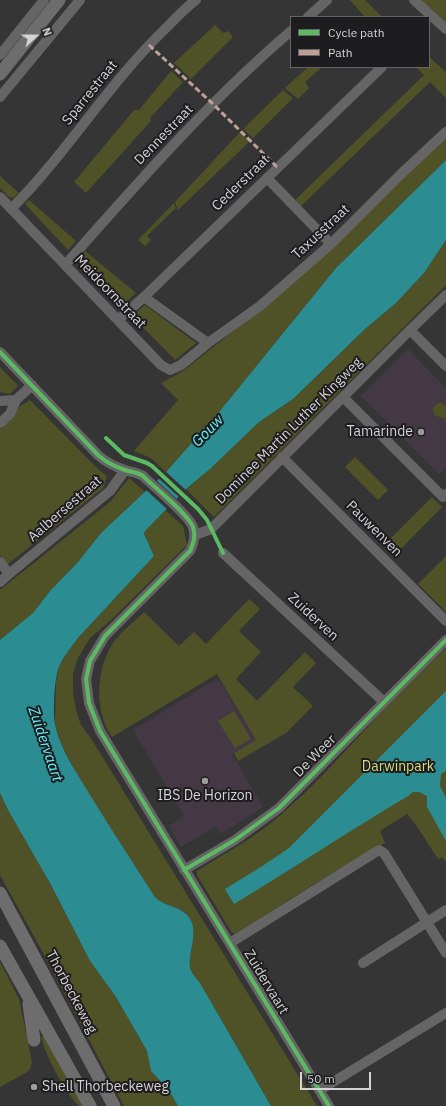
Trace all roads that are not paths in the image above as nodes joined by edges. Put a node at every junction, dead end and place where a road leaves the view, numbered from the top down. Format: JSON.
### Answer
{"nodes":[{"id":1,"x":44,"y":0,"type":"edge"},
{"id":2,"x":59,"y":0,"type":"edge"},
{"id":3,"x":80,"y":0,"type":"edge"},
{"id":4,"x":196,"y":0,"type":"edge"},
{"id":5,"x":327,"y":0,"type":"edge"},
{"id":6,"x":414,"y":0,"type":"edge"},
{"id":7,"x":309,"y":16,"type":"edge"},
{"id":8,"x":428,"y":16,"type":"edge"},
{"id":9,"x":430,"y":18,"type":"edge"},
{"id":10,"x":446,"y":29,"type":"edge"},
{"id":11,"x":290,"y":32,"type":"edge"},
{"id":12,"x":0,"y":55,"type":"edge"},
{"id":13,"x":381,"y":68,"type":"edge"},
{"id":14,"x":0,"y":74,"type":"edge"},
{"id":15,"x":0,"y":97,"type":"edge"},
{"id":16,"x":446,"y":132,"type":"edge"},
{"id":17,"x":267,"y":178,"type":"junction"},
{"id":18,"x":0,"y":197,"type":"edge"},
{"id":19,"x":11,"y":209,"type":"junction"},
{"id":20,"x":331,"y":244,"type":"junction"},
{"id":21,"x":65,"y":265,"type":"junction"},
{"id":22,"x":446,"y":295,"type":"edge"},
{"id":23,"x":144,"y":297,"type":"junction"},
{"id":24,"x":119,"y":319,"type":"junction"},
{"id":25,"x":410,"y":330,"type":"junction"},
{"id":26,"x":208,"y":343,"type":"junction"},
{"id":27,"x":0,"y":352,"type":"edge"},
{"id":28,"x":446,"y":366,"type":"edge"},
{"id":29,"x":32,"y":385,"type":"junction"},
{"id":30,"x":342,"y":397,"type":"junction"},
{"id":31,"x":16,"y":400,"type":"junction"},
{"id":32,"x":0,"y":401,"type":"edge"},
{"id":33,"x":0,"y":423,"type":"edge"},
{"id":34,"x":282,"y":457,"type":"junction"},
{"id":35,"x":125,"y":470,"type":"junction"},
{"id":36,"x":446,"y":494,"type":"edge"},
{"id":37,"x":195,"y":535,"type":"junction"},
{"id":38,"x":223,"y":553,"type":"dead end"},
{"id":39,"x":0,"y":562,"type":"edge"},
{"id":40,"x":10,"y":574,"type":"junction"},
{"id":41,"x":0,"y":582,"type":"edge"},
{"id":42,"x":446,"y":621,"type":"edge"},
{"id":43,"x":446,"y":640,"type":"edge"},
{"id":44,"x":384,"y":702,"type":"junction"},
{"id":45,"x":184,"y":870,"type":"junction"},
{"id":46,"x":0,"y":893,"type":"edge"},
{"id":47,"x":446,"y":910,"type":"edge"},
{"id":48,"x":426,"y":922,"type":"junction"},
{"id":49,"x":230,"y":943,"type":"junction"},
{"id":50,"x":0,"y":946,"type":"edge"},
{"id":51,"x":446,"y":953,"type":"edge"},
{"id":52,"x":364,"y":963,"type":"dead end"},
{"id":53,"x":29,"y":999,"type":"junction"},
{"id":54,"x":446,"y":1012,"type":"edge"},
{"id":55,"x":34,"y":1040,"type":"dead end"},
{"id":56,"x":320,"y":1090,"type":"junction"},
{"id":57,"x":90,"y":1106,"type":"edge"},
{"id":58,"x":114,"y":1106,"type":"edge"},
{"id":59,"x":329,"y":1106,"type":"edge"}],
"edges":[{"from":1,"to":12,"type":"street"},
{"from":2,"to":14,"type":"main road"},
{"from":3,"to":15,"type":"street"},
{"from":4,"to":19,"type":"street","name":"Sparrestraat"},
{"from":5,"to":7,"type":"street"},
{"from":6,"to":8,"type":"street"},
{"from":9,"to":10,"type":"street"},
{"from":11,"to":21,"type":"street","name":"Dennestraat"},
{"from":13,"to":17,"type":"street","name":"Cederstraat"},
{"from":16,"to":20,"type":"street","name":"Taxusstraat"},
{"from":17,"to":20,"type":"street"},
{"from":17,"to":23,"type":"street","name":"Cederstraat"},
{"from":18,"to":19,"type":"street","name":"Meidoornstraat"},
{"from":19,"to":21,"type":"street","name":"Meidoornstraat"},
{"from":20,"to":26,"type":"street","name":"Taxusstraat"},
{"from":21,"to":24,"type":"street","name":"Meidoornstraat"},
{"from":22,"to":25,"type":"street","name":"Dominee Martin Luther Kingweg"},
{"from":23,"to":24,"type":"street","name":"Cederstraat"},
{"from":23,"to":26,"type":"street"},
{"from":24,"to":26,"type":"street","name":"Meidoornstraat"},
{"from":25,"to":28,"type":"street"},
{"from":25,"to":30,"type":"street","name":"Dominee Martin Luther Kingweg"},
{"from":27,"to":29,"type":"street"},
{"from":29,"to":31,"type":"street"},
{"from":29,"to":35,"type":"street"},
{"from":30,"to":34,"type":"street","name":"Dominee Martin Luther Kingweg"},
{"from":30,"to":36,"type":"street"},
{"from":31,"to":32,"type":"street"},
{"from":31,"to":33,"type":"street"},
{"from":34,"to":37,"type":"street","name":"Dominee Martin Luther Kingweg"},
{"from":34,"to":42,"type":"street","name":"Pauwenven"},
{"from":35,"to":37,"type":"street"},
{"from":35,"to":40,"type":"street","name":"Aalbersestraat"},
{"from":37,"to":45,"type":"street"},
{"from":38,"to":44,"type":"street","name":"Zuiderven"},
{"from":39,"to":40,"type":"street"},
{"from":40,"to":41,"type":"street","name":"Aalbersestraat"},
{"from":43,"to":44,"type":"street","name":"De Weer"},
{"from":44,"to":45,"type":"street","name":"De Weer"},
{"from":45,"to":49,"type":"street","name":"Zuidervaart"},
{"from":46,"to":58,"type":"main road","name":"Thorbeckeweg"},
{"from":47,"to":48,"type":"street"},
{"from":48,"to":49,"type":"street","name":"Zuidervaart"},
{"from":48,"to":51,"type":"street"},
{"from":48,"to":52,"type":"street"},
{"from":49,"to":56,"type":"street","name":"Zuidervaart"},
{"from":50,"to":53,"type":"main road"},
{"from":53,"to":55,"type":"main road"},
{"from":53,"to":57,"type":"main road"},
{"from":54,"to":56,"type":"street"},
{"from":56,"to":59,"type":"street","name":"Zuidervaart"}]}
